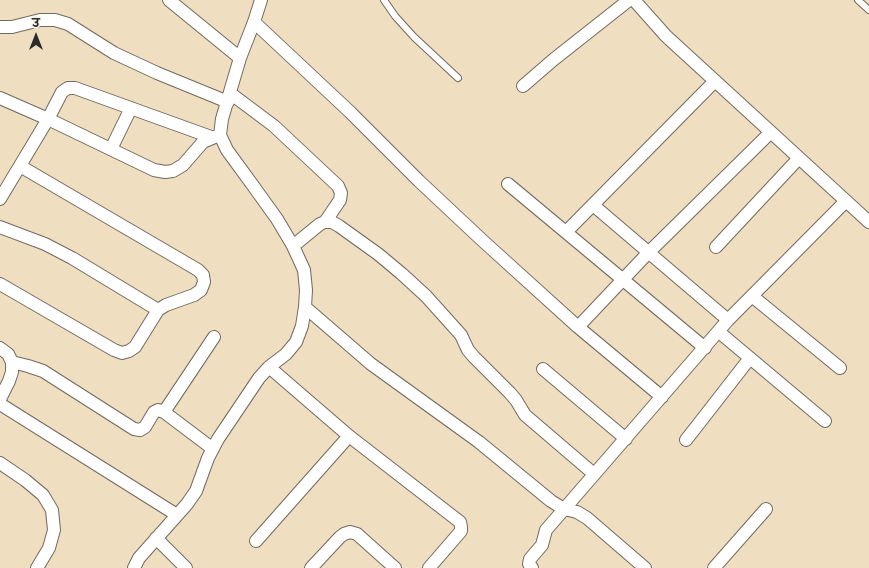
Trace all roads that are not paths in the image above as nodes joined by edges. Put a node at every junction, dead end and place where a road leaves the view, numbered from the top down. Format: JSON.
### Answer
{"nodes":[{"id":1,"x":169,"y":0,"type":"edge"},
{"id":2,"x":261,"y":0,"type":"edge"},
{"id":3,"x":384,"y":0,"type":"edge"},
{"id":4,"x":629,"y":0,"type":"edge"},
{"id":5,"x":634,"y":0,"type":"edge"},
{"id":6,"x":858,"y":0,"type":"edge"},
{"id":7,"x":869,"y":10,"type":"edge"},
{"id":8,"x":254,"y":22,"type":"junction"},
{"id":9,"x":0,"y":27,"type":"edge"},
{"id":10,"x":240,"y":58,"type":"junction"},
{"id":11,"x":458,"y":78,"type":"dead end"},
{"id":12,"x":715,"y":81,"type":"junction"},
{"id":13,"x":523,"y":86,"type":"dead end"},
{"id":14,"x":229,"y":97,"type":"junction"},
{"id":15,"x":0,"y":98,"type":"edge"},
{"id":16,"x":131,"y":108,"type":"junction"},
{"id":17,"x":48,"y":119,"type":"junction"},
{"id":18,"x":770,"y":132,"type":"junction"},
{"id":19,"x":216,"y":136,"type":"junction"},
{"id":20,"x":111,"y":150,"type":"junction"},
{"id":21,"x":799,"y":158,"type":"junction"},
{"id":22,"x":20,"y":166,"type":"junction"},
{"id":23,"x":5,"y":179,"type":"edge"},
{"id":24,"x":508,"y":184,"type":"dead end"},
{"id":25,"x":0,"y":199,"type":"edge"},
{"id":26,"x":846,"y":201,"type":"junction"},
{"id":27,"x":593,"y":205,"type":"junction"},
{"id":28,"x":325,"y":222,"type":"junction"},
{"id":29,"x":869,"y":222,"type":"edge"},
{"id":30,"x":0,"y":227,"type":"edge"},
{"id":31,"x":566,"y":232,"type":"junction"},
{"id":32,"x":293,"y":246,"type":"junction"},
{"id":33,"x":716,"y":247,"type":"dead end"},
{"id":34,"x":648,"y":253,"type":"junction"},
{"id":35,"x":622,"y":280,"type":"junction"},
{"id":36,"x":0,"y":284,"type":"edge"},
{"id":37,"x":752,"y":296,"type":"junction"},
{"id":38,"x":305,"y":307,"type":"junction"},
{"id":39,"x":158,"y":310,"type":"junction"},
{"id":40,"x":728,"y":320,"type":"junction"},
{"id":41,"x":578,"y":327,"type":"junction"},
{"id":42,"x":719,"y":332,"type":"junction"},
{"id":43,"x":214,"y":337,"type":"dead end"},
{"id":44,"x":0,"y":348,"type":"edge"},
{"id":45,"x":705,"y":348,"type":"junction"},
{"id":46,"x":750,"y":358,"type":"junction"},
{"id":47,"x":12,"y":362,"type":"junction"},
{"id":48,"x":269,"y":367,"type":"junction"},
{"id":49,"x":840,"y":368,"type":"dead end"},
{"id":50,"x":543,"y":369,"type":"dead end"},
{"id":51,"x":662,"y":396,"type":"junction"},
{"id":52,"x":0,"y":399,"type":"edge"},
{"id":53,"x":0,"y":404,"type":"edge"},
{"id":54,"x":164,"y":412,"type":"junction"},
{"id":55,"x":825,"y":421,"type":"dead end"},
{"id":56,"x":349,"y":436,"type":"junction"},
{"id":57,"x":626,"y":439,"type":"junction"},
{"id":58,"x":686,"y":440,"type":"dead end"},
{"id":59,"x":212,"y":449,"type":"junction"},
{"id":60,"x":0,"y":463,"type":"edge"},
{"id":61,"x":594,"y":474,"type":"junction"},
{"id":62,"x":564,"y":509,"type":"junction"},
{"id":63,"x":766,"y":509,"type":"dead end"},
{"id":64,"x":177,"y":515,"type":"junction"},
{"id":65,"x":156,"y":538,"type":"junction"},
{"id":66,"x":256,"y":541,"type":"dead end"},
{"id":67,"x":37,"y":568,"type":"edge"},
{"id":68,"x":134,"y":568,"type":"edge"},
{"id":69,"x":186,"y":568,"type":"edge"},
{"id":70,"x":311,"y":568,"type":"edge"},
{"id":71,"x":395,"y":568,"type":"edge"},
{"id":72,"x":429,"y":568,"type":"edge"},
{"id":73,"x":532,"y":568,"type":"edge"},
{"id":74,"x":645,"y":568,"type":"edge"},
{"id":75,"x":714,"y":568,"type":"edge"}],
"edges":[{"from":1,"to":10,"type":"street"},
{"from":2,"to":8,"type":"street"},
{"from":3,"to":11,"type":"lane"},
{"from":4,"to":13,"type":"street"},
{"from":5,"to":12,"type":"street"},
{"from":6,"to":7,"type":"lane"},
{"from":8,"to":10,"type":"street"},
{"from":8,"to":41,"type":"street"},
{"from":9,"to":14,"type":"street"},
{"from":10,"to":14,"type":"street"},
{"from":12,"to":18,"type":"street"},
{"from":12,"to":27,"type":"street"},
{"from":14,"to":19,"type":"street"},
{"from":14,"to":28,"type":"street"},
{"from":15,"to":17,"type":"street"},
{"from":16,"to":17,"type":"street"},
{"from":16,"to":19,"type":"street"},
{"from":16,"to":20,"type":"street"},
{"from":17,"to":20,"type":"street"},
{"from":17,"to":22,"type":"street"},
{"from":18,"to":21,"type":"street"},
{"from":18,"to":34,"type":"street"},
{"from":19,"to":20,"type":"street"},
{"from":19,"to":32,"type":"street"},
{"from":21,"to":26,"type":"street"},
{"from":21,"to":33,"type":"street"},
{"from":22,"to":23,"type":"street"},
{"from":22,"to":39,"type":"street"},
{"from":23,"to":25,"type":"street"},
{"from":24,"to":31,"type":"street"},
{"from":26,"to":29,"type":"street"},
{"from":26,"to":37,"type":"street"},
{"from":27,"to":31,"type":"street"},
{"from":27,"to":34,"type":"street"},
{"from":28,"to":32,"type":"street"},
{"from":28,"to":61,"type":"street"},
{"from":30,"to":39,"type":"street"},
{"from":31,"to":35,"type":"street"},
{"from":32,"to":38,"type":"street"},
{"from":34,"to":35,"type":"street"},
{"from":34,"to":40,"type":"street"},
{"from":35,"to":41,"type":"street"},
{"from":35,"to":45,"type":"street"},
{"from":36,"to":39,"type":"street"},
{"from":37,"to":40,"type":"street"},
{"from":37,"to":49,"type":"street"},
{"from":38,"to":48,"type":"street"},
{"from":38,"to":62,"type":"street"},
{"from":40,"to":42,"type":"street"},
{"from":41,"to":51,"type":"street"},
{"from":42,"to":45,"type":"street"},
{"from":42,"to":46,"type":"street"},
{"from":43,"to":54,"type":"street"},
{"from":44,"to":47,"type":"street"},
{"from":45,"to":51,"type":"street"},
{"from":46,"to":55,"type":"street"},
{"from":46,"to":58,"type":"street"},
{"from":47,"to":52,"type":"street"},
{"from":47,"to":54,"type":"street"},
{"from":48,"to":56,"type":"street"},
{"from":48,"to":59,"type":"street"},
{"from":50,"to":57,"type":"street"},
{"from":51,"to":57,"type":"street"},
{"from":53,"to":64,"type":"street"},
{"from":54,"to":59,"type":"street"},
{"from":56,"to":66,"type":"street"},
{"from":56,"to":72,"type":"street"},
{"from":57,"to":61,"type":"street"},
{"from":59,"to":64,"type":"street"},
{"from":60,"to":67,"type":"street"},
{"from":61,"to":62,"type":"street"},
{"from":62,"to":73,"type":"street"},
{"from":62,"to":74,"type":"street"},
{"from":63,"to":75,"type":"street"},
{"from":64,"to":65,"type":"street"},
{"from":65,"to":68,"type":"street"},
{"from":65,"to":69,"type":"street"},
{"from":70,"to":71,"type":"street"}]}
